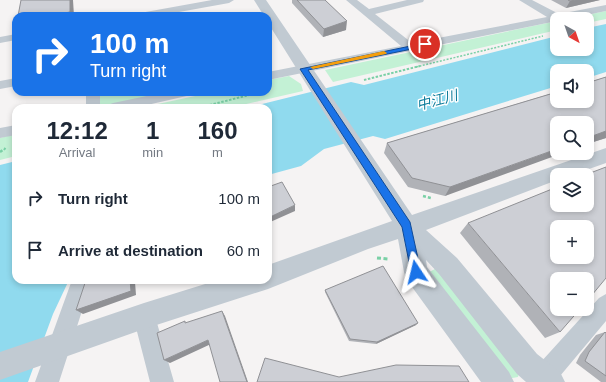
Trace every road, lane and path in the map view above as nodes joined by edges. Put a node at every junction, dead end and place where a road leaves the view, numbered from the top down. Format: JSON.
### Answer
{"nodes":[{"id":1,"x":159,"y":0,"type":"edge"},
{"id":2,"x":229,"y":0,"type":"edge"},
{"id":3,"x":260,"y":0,"type":"edge"},
{"id":4,"x":352,"y":0,"type":"edge"},
{"id":5,"x":419,"y":0,"type":"edge"},
{"id":6,"x":524,"y":0,"type":"edge"},
{"id":7,"x":606,"y":8,"type":"edge"},
{"id":8,"x":163,"y":12,"type":"edge"},
{"id":9,"x":173,"y":12,"type":"edge"},
{"id":10,"x":268,"y":12,"type":"edge"},
{"id":11,"x":584,"y":12,"type":"edge"},
{"id":12,"x":367,"y":13,"type":"junction"},
{"id":13,"x":550,"y":14,"type":"edge"},
{"id":14,"x":550,"y":18,"type":"edge"},
{"id":15,"x":272,"y":19,"type":"edge"},
{"id":16,"x":548,"y":35,"type":"dead end"},
{"id":17,"x":12,"y":38,"type":"edge"},
{"id":18,"x":0,"y":40,"type":"edge"},
{"id":19,"x":411,"y":48,"type":"junction"},
{"id":20,"x":304,"y":69,"type":"junction"},
{"id":21,"x":272,"y":75,"type":"edge"},
{"id":22,"x":364,"y":80,"type":"dead end"},
{"id":23,"x":12,"y":83,"type":"edge"},
{"id":24,"x":0,"y":85,"type":"edge"},
{"id":25,"x":167,"y":96,"type":"edge"},
{"id":26,"x":245,"y":96,"type":"edge"},
{"id":27,"x":132,"y":104,"type":"edge"},
{"id":28,"x":214,"y":104,"type":"edge"},
{"id":29,"x":12,"y":131,"type":"edge"},
{"id":30,"x":0,"y":133,"type":"edge"},
{"id":31,"x":603,"y":159,"type":"edge"},
{"id":32,"x":406,"y":226,"type":"junction"},
{"id":33,"x":272,"y":276,"type":"edge"},
{"id":34,"x":80,"y":284,"type":"edge"},
{"id":35,"x":245,"y":284,"type":"edge"},
{"id":36,"x":606,"y":305,"type":"edge"},
{"id":37,"x":144,"y":316,"type":"junction"},
{"id":38,"x":52,"y":349,"type":"junction"},
{"id":39,"x":0,"y":366,"type":"edge"},
{"id":40,"x":544,"y":380,"type":"edge"},
{"id":41,"x":47,"y":382,"type":"edge"},
{"id":42,"x":162,"y":382,"type":"edge"},
{"id":43,"x":499,"y":382,"type":"edge"}],
"edges":[{"from":1,"to":8,"type":"street"},
{"from":2,"to":9,"type":"street"},
{"from":3,"to":10,"type":"street"},
{"from":4,"to":12,"type":"street"},
{"from":5,"to":12,"type":"street"},
{"from":6,"to":13,"type":"street"},
{"from":7,"to":11,"type":"street"},
{"from":12,"to":19,"type":"street"},
{"from":14,"to":19,"type":"street"},
{"from":15,"to":20,"type":"street"},
{"from":16,"to":22,"type":"path"},
{"from":17,"to":18,"type":"street"},
{"from":19,"to":20,"type":"street"},
{"from":20,"to":21,"type":"street"},
{"from":20,"to":32,"type":"street"},
{"from":23,"to":24,"type":"street"},
{"from":25,"to":27,"type":"street"},
{"from":26,"to":28,"type":"path"},
{"from":29,"to":30,"type":"street"},
{"from":31,"to":32,"type":"street"},
{"from":32,"to":33,"type":"street"},
{"from":32,"to":40,"type":"street"},
{"from":32,"to":43,"type":"street"},
{"from":34,"to":38,"type":"street"},
{"from":35,"to":37,"type":"street"},
{"from":36,"to":40,"type":"street"},
{"from":37,"to":38,"type":"street"},
{"from":37,"to":42,"type":"street"},
{"from":38,"to":39,"type":"street"},
{"from":38,"to":41,"type":"street"}]}
